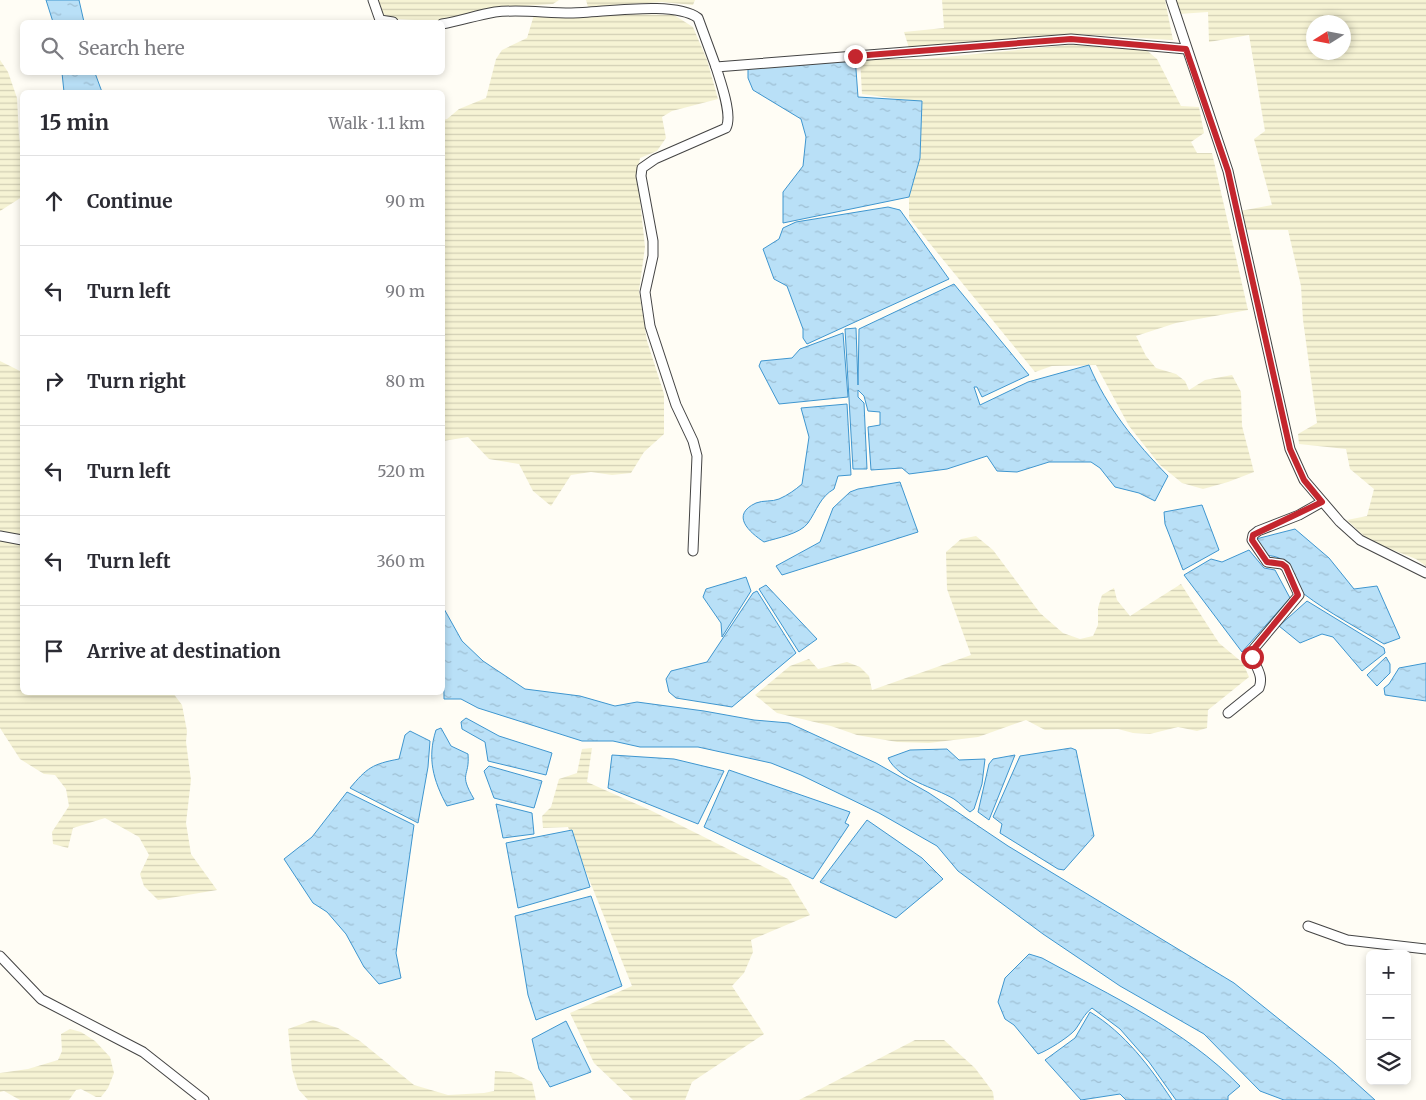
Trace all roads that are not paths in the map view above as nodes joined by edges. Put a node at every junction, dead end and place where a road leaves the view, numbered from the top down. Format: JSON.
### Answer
{"nodes":[{"id":1,"x":373,"y":0,"type":"edge"},
{"id":2,"x":1171,"y":0,"type":"edge"},
{"id":3,"x":380,"y":20,"type":"edge"},
{"id":4,"x":445,"y":23,"type":"edge"},
{"id":5,"x":1186,"y":49,"type":"junction"},
{"id":6,"x":716,"y":67,"type":"junction"},
{"id":7,"x":1322,"y":502,"type":"junction"},
{"id":8,"x":0,"y":536,"type":"edge"},
{"id":9,"x":20,"y":540,"type":"edge"},
{"id":10,"x":693,"y":551,"type":"dead end"},
{"id":11,"x":1426,"y":573,"type":"edge"},
{"id":12,"x":1228,"y":713,"type":"dead end"},
{"id":13,"x":1308,"y":926,"type":"dead end"},
{"id":14,"x":1426,"y":950,"type":"edge"},
{"id":15,"x":0,"y":956,"type":"edge"},
{"id":16,"x":204,"y":1100,"type":"edge"}],
"edges":[{"from":1,"to":3,"type":"street"},
{"from":2,"to":5,"type":"street"},
{"from":4,"to":6,"type":"street"},
{"from":5,"to":6,"type":"street"},
{"from":5,"to":7,"type":"street"},
{"from":6,"to":10,"type":"street"},
{"from":7,"to":11,"type":"street"},
{"from":7,"to":12,"type":"street"},
{"from":8,"to":9,"type":"street"},
{"from":13,"to":14,"type":"street"},
{"from":15,"to":16,"type":"street"}]}
